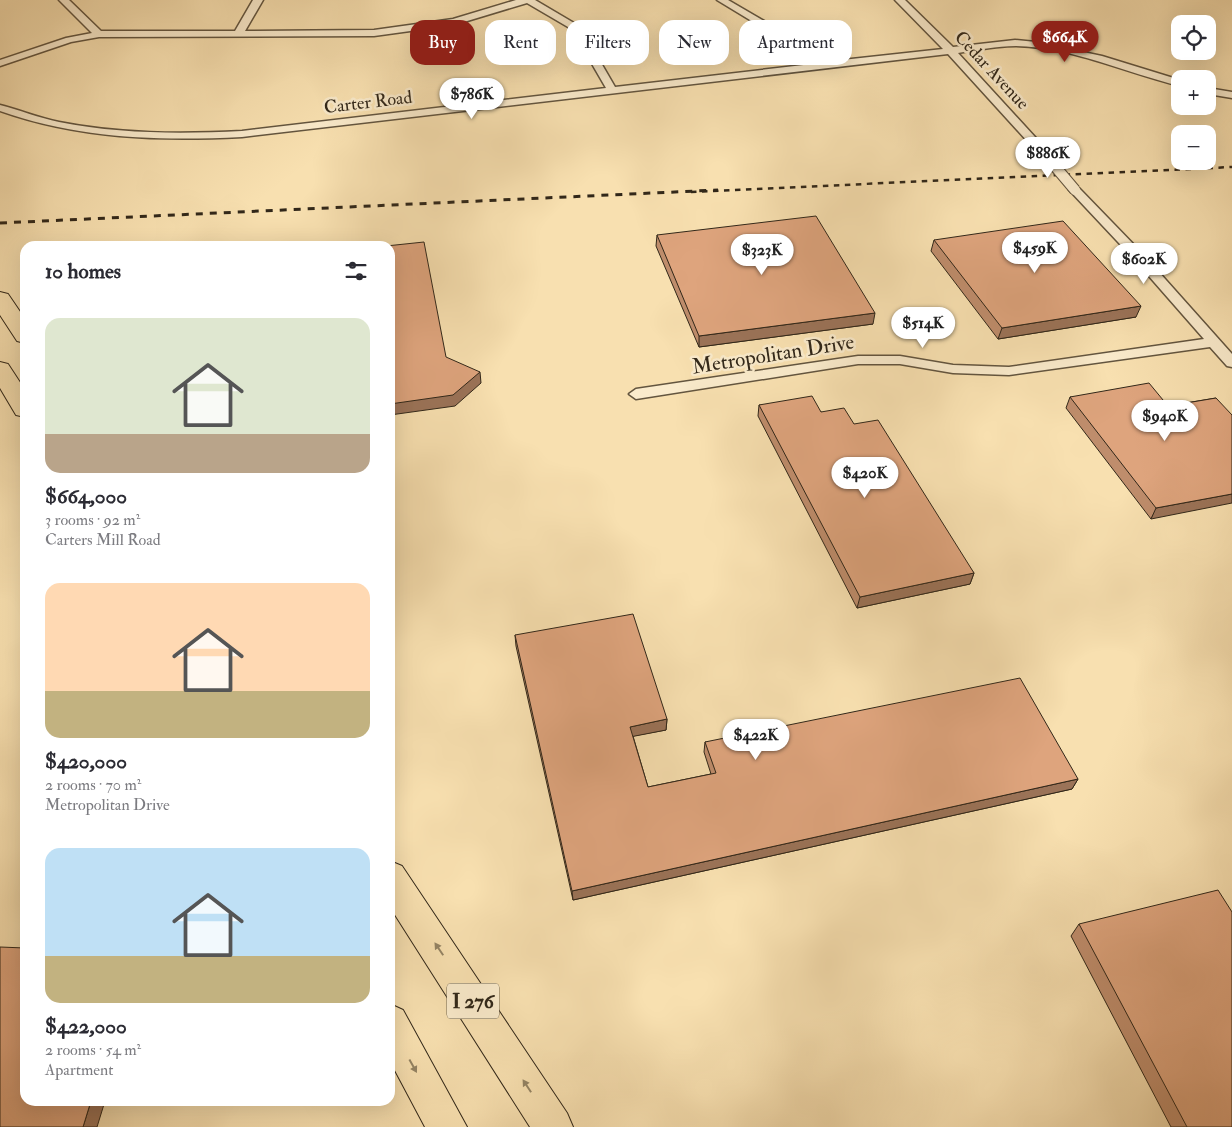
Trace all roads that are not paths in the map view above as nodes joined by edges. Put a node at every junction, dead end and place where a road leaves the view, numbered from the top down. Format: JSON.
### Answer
{"nodes":[{"id":1,"x":64,"y":0,"type":"edge"},
{"id":2,"x":258,"y":0,"type":"edge"},
{"id":3,"x":527,"y":0,"type":"edge"},
{"id":4,"x":722,"y":0,"type":"edge"},
{"id":5,"x":900,"y":0,"type":"edge"},
{"id":6,"x":756,"y":20,"type":"edge"},
{"id":7,"x":99,"y":34,"type":"junction"},
{"id":8,"x":238,"y":34,"type":"junction"},
{"id":9,"x":949,"y":49,"type":"junction"},
{"id":10,"x":852,"y":61,"type":"edge"},
{"id":11,"x":0,"y":63,"type":"edge"},
{"id":12,"x":822,"y":65,"type":"edge"},
{"id":13,"x":1171,"y":80,"type":"edge"},
{"id":14,"x":612,"y":90,"type":"junction"},
{"id":15,"x":1216,"y":92,"type":"edge"},
{"id":16,"x":1232,"y":95,"type":"edge"},
{"id":17,"x":0,"y":108,"type":"edge"},
{"id":18,"x":1042,"y":151,"type":"joint"},
{"id":19,"x":0,"y":299,"type":"edge"},
{"id":20,"x":20,"y":329,"type":"edge"},
{"id":21,"x":1213,"y":342,"type":"junction"},
{"id":22,"x":1232,"y":363,"type":"edge"},
{"id":23,"x":0,"y":369,"type":"edge"},
{"id":24,"x":636,"y":394,"type":"dead end"},
{"id":25,"x":20,"y":401,"type":"edge"},
{"id":26,"x":395,"y":885,"type":"edge"},
{"id":27,"x":395,"y":1032,"type":"edge"},
{"id":28,"x":447,"y":1127,"type":"edge"},
{"id":29,"x":553,"y":1127,"type":"edge"}],
"edges":[{"from":1,"to":7,"type":"street"},
{"from":2,"to":8,"type":"street"},
{"from":3,"to":8,"type":"street"},
{"from":3,"to":14,"type":"street"},
{"from":4,"to":6,"type":"street"},
{"from":5,"to":9,"type":"street","name":"Cedar Avenue"},
{"from":7,"to":8,"type":"street"},
{"from":7,"to":11,"type":"street"},
{"from":9,"to":10,"type":"street","name":"Carter Road"},
{"from":9,"to":13,"type":"street"},
{"from":9,"to":18,"type":"street","name":"Cedar Avenue"},
{"from":12,"to":14,"type":"street","name":"Carter Road"},
{"from":14,"to":17,"type":"street","name":"Carter Road"},
{"from":15,"to":16,"type":"street"},
{"from":18,"to":21,"type":"street","name":"Cedar Avenue","bridge":true},
{"from":19,"to":20,"type":"highway"},
{"from":21,"to":22,"type":"street","name":"Cedar Avenue"},
{"from":21,"to":24,"type":"street","name":"Metropolitan Drive"},
{"from":23,"to":25,"type":"highway"},
{"from":29,"to":26,"type":"highway","number":"I 276","one_way":true},
{"from":27,"to":28,"type":"highway","one_way":true}]}
